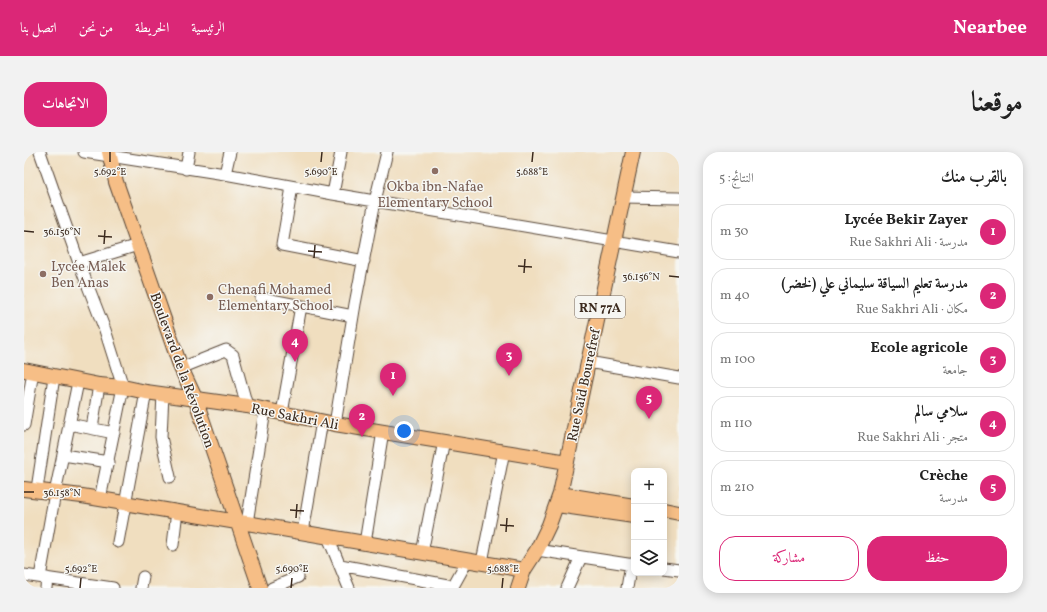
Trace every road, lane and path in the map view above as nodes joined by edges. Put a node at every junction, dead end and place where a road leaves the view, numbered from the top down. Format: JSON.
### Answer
{"nodes":[{"id":1,"x":40,"y":152,"type":"edge"},
{"id":2,"x":84,"y":152,"type":"edge"},
{"id":3,"x":189,"y":152,"type":"edge"},
{"id":4,"x":230,"y":152,"type":"edge"},
{"id":5,"x":341,"y":152,"type":"edge"},
{"id":6,"x":387,"y":152,"type":"edge"},
{"id":7,"x":633,"y":152,"type":"edge"},
{"id":8,"x":110,"y":154,"type":"edge"},
{"id":9,"x":186,"y":169,"type":"junction"},
{"id":10,"x":225,"y":174,"type":"junction"},
{"id":11,"x":292,"y":187,"type":"junction"},
{"id":12,"x":333,"y":194,"type":"junction"},
{"id":13,"x":624,"y":197,"type":"junction"},
{"id":14,"x":679,"y":198,"type":"edge"},
{"id":15,"x":375,"y":201,"type":"junction"},
{"id":16,"x":614,"y":241,"type":"junction"},
{"id":17,"x":138,"y":245,"type":"junction"},
{"id":18,"x":679,"y":252,"type":"edge"},
{"id":19,"x":364,"y":261,"type":"junction"},
{"id":20,"x":79,"y":263,"type":"junction"},
{"id":21,"x":261,"y":298,"type":"dead end"},
{"id":22,"x":301,"y":306,"type":"junction"},
{"id":23,"x":353,"y":316,"type":"junction"},
{"id":24,"x":588,"y":362,"type":"junction"},
{"id":25,"x":181,"y":368,"type":"junction"},
{"id":26,"x":28,"y":371,"type":"edge"},
{"id":27,"x":54,"y":377,"type":"junction"},
{"id":28,"x":679,"y":378,"type":"edge"},
{"id":29,"x":78,"y":382,"type":"junction"},
{"id":30,"x":99,"y":386,"type":"junction"},
{"id":31,"x":123,"y":387,"type":"junction"},
{"id":32,"x":146,"y":392,"type":"junction"},
{"id":33,"x":163,"y":394,"type":"junction"},
{"id":34,"x":195,"y":398,"type":"junction"},
{"id":35,"x":248,"y":406,"type":"junction"},
{"id":36,"x":265,"y":411,"type":"junction"},
{"id":37,"x":282,"y":414,"type":"junction"},
{"id":38,"x":328,"y":422,"type":"junction"},
{"id":39,"x":68,"y":424,"type":"junction"},
{"id":40,"x":24,"y":425,"type":"edge"},
{"id":41,"x":92,"y":428,"type":"junction"},
{"id":42,"x":383,"y":431,"type":"junction"},
{"id":43,"x":114,"y":433,"type":"junction"},
{"id":44,"x":444,"y":441,"type":"junction"},
{"id":45,"x":504,"y":451,"type":"junction"},
{"id":46,"x":64,"y":455,"type":"junction"},
{"id":47,"x":109,"y":462,"type":"junction"},
{"id":48,"x":567,"y":462,"type":"junction"},
{"id":49,"x":170,"y":477,"type":"dead end"},
{"id":50,"x":30,"y":489,"type":"edge"},
{"id":51,"x":55,"y":493,"type":"junction"},
{"id":52,"x":100,"y":499,"type":"junction"},
{"id":53,"x":559,"y":500,"type":"junction"},
{"id":54,"x":126,"y":504,"type":"junction"},
{"id":55,"x":631,"y":506,"type":"edge"},
{"id":56,"x":177,"y":511,"type":"junction"},
{"id":57,"x":667,"y":511,"type":"edge"},
{"id":58,"x":679,"y":513,"type":"edge"},
{"id":59,"x":631,"y":515,"type":"edge"},
{"id":60,"x":667,"y":521,"type":"edge"},
{"id":61,"x":242,"y":523,"type":"junction"},
{"id":62,"x":679,"y":523,"type":"edge"},
{"id":63,"x":303,"y":532,"type":"junction"},
{"id":64,"x":328,"y":537,"type":"junction"},
{"id":65,"x":118,"y":542,"type":"dead end"},
{"id":66,"x":365,"y":543,"type":"junction"},
{"id":67,"x":173,"y":545,"type":"dead end"},
{"id":68,"x":538,"y":550,"type":"junction"},
{"id":69,"x":422,"y":552,"type":"junction"},
{"id":70,"x":581,"y":557,"type":"junction"},
{"id":71,"x":467,"y":561,"type":"junction"},
{"id":72,"x":482,"y":562,"type":"junction"},
{"id":73,"x":631,"y":564,"type":"edge"},
{"id":74,"x":340,"y":565,"type":"junction"},
{"id":75,"x":667,"y":568,"type":"edge"},
{"id":76,"x":524,"y":570,"type":"junction"},
{"id":77,"x":679,"y":570,"type":"edge"},
{"id":78,"x":631,"y":572,"type":"edge"},
{"id":79,"x":24,"y":575,"type":"edge"},
{"id":80,"x":298,"y":577,"type":"dead end"},
{"id":81,"x":45,"y":581,"type":"edge"},
{"id":82,"x":453,"y":587,"type":"edge"},
{"id":83,"x":113,"y":588,"type":"edge"},
{"id":84,"x":260,"y":588,"type":"edge"},
{"id":85,"x":272,"y":588,"type":"edge"},
{"id":86,"x":349,"y":588,"type":"edge"},
{"id":87,"x":518,"y":588,"type":"edge"},
{"id":88,"x":567,"y":588,"type":"edge"},
{"id":89,"x":627,"y":588,"type":"edge"}],
"edges":[{"from":1,"to":20,"type":"street"},
{"from":2,"to":8,"type":"street"},
{"from":3,"to":9,"type":"street"},
{"from":4,"to":10,"type":"street"},
{"from":5,"to":12,"type":"street"},
{"from":6,"to":15,"type":"street"},
{"from":7,"to":13,"type":"main road","name":"Rue Saïd Bourefref","number":"RN 77A"},
{"from":8,"to":9,"type":"street"},
{"from":8,"to":17,"type":"main road","name":"Boulevard de la Révolution"},
{"from":9,"to":10,"type":"street"},
{"from":10,"to":11,"type":"street"},
{"from":11,"to":12,"type":"street"},
{"from":11,"to":19,"type":"street"},
{"from":12,"to":15,"type":"street"},
{"from":13,"to":14,"type":"street"},
{"from":13,"to":16,"type":"main road","name":"Rue Saïd Bourefref","number":"RN 77A"},
{"from":15,"to":16,"type":"street"},
{"from":15,"to":19,"type":"street"},
{"from":16,"to":18,"type":"street"},
{"from":16,"to":24,"type":"main road","name":"Rue Saïd Bourefref","number":"RN 77A"},
{"from":17,"to":20,"type":"street"},
{"from":17,"to":25,"type":"main road","name":"Boulevard de la Révolution"},
{"from":19,"to":23,"type":"street"},
{"from":20,"to":31,"type":"street"},
{"from":21,"to":22,"type":"street"},
{"from":22,"to":23,"type":"street"},
{"from":22,"to":37,"type":"street"},
{"from":23,"to":38,"type":"street"},
{"from":24,"to":28,"type":"street"},
{"from":24,"to":48,"type":"main road","name":"Rue Saïd Bourefref","number":"RN 77A"},
{"from":25,"to":34,"type":"main road","name":"Boulevard de la Révolution"},
{"from":25,"to":35,"type":"street"},
{"from":26,"to":27,"type":"main road","name":"Rue Sakhri Ali"},
{"from":26,"to":40,"type":"street"},
{"from":27,"to":29,"type":"main road","name":"Rue Sakhri Ali"},
{"from":27,"to":50,"type":"street"},
{"from":29,"to":30,"type":"main road","name":"Rue Sakhri Ali"},
{"from":29,"to":39,"type":"street"},
{"from":30,"to":31,"type":"main road","name":"Rue Sakhri Ali"},
{"from":30,"to":41,"type":"street"},
{"from":31,"to":32,"type":"main road","name":"Rue Sakhri Ali"},
{"from":31,"to":43,"type":"street"},
{"from":32,"to":33,"type":"main road","name":"Rue Sakhri Ali"},
{"from":32,"to":54,"type":"street"},
{"from":33,"to":34,"type":"main road","name":"Rue Sakhri Ali"},
{"from":33,"to":49,"type":"street"},
{"from":34,"to":35,"type":"main road","name":"Rue Sakhri Ali"},
{"from":34,"to":61,"type":"main road","name":"Boulevard de la Révolution"},
{"from":35,"to":36,"type":"main road","name":"Rue Sakhri Ali"},
{"from":36,"to":37,"type":"main road","name":"Rue Sakhri Ali"},
{"from":36,"to":61,"type":"street"},
{"from":37,"to":38,"type":"main road","name":"Rue Sakhri Ali"},
{"from":38,"to":42,"type":"main road","name":"Rue Sakhri Ali"},
{"from":38,"to":63,"type":"street"},
{"from":39,"to":41,"type":"street"},
{"from":39,"to":46,"type":"street"},
{"from":41,"to":43,"type":"street"},
{"from":42,"to":44,"type":"main road","name":"Rue Sakhri Ali"},
{"from":42,"to":66,"type":"street"},
{"from":43,"to":47,"type":"street"},
{"from":44,"to":45,"type":"main road","name":"Rue Sakhri Ali"},
{"from":44,"to":69,"type":"street"},
{"from":45,"to":48,"type":"main road","name":"Rue Sakhri Ali"},
{"from":45,"to":72,"type":"street"},
{"from":46,"to":47,"type":"street"},
{"from":46,"to":51,"type":"street"},
{"from":47,"to":52,"type":"street"},
{"from":48,"to":53,"type":"main road","name":"Rue Saïd Bourefref","number":"RN 77A"},
{"from":50,"to":51,"type":"main road"},
{"from":51,"to":52,"type":"main road"},
{"from":51,"to":81,"type":"street"},
{"from":52,"to":54,"type":"main road"},
{"from":53,"to":55,"type":"main road"},
{"from":53,"to":59,"type":"main road"},
{"from":53,"to":68,"type":"main road","name":"Rue Saïd Bourefref","number":"RN 77A"},
{"from":54,"to":56,"type":"main road"},
{"from":54,"to":65,"type":"street"},
{"from":56,"to":61,"type":"main road"},
{"from":56,"to":67,"type":"street"},
{"from":57,"to":58,"type":"main road"},
{"from":60,"to":62,"type":"main road"},
{"from":61,"to":63,"type":"main road"},
{"from":61,"to":84,"type":"main road","name":"Boulevard de la Révolution"},
{"from":63,"to":64,"type":"main road"},
{"from":64,"to":66,"type":"main road"},
{"from":64,"to":74,"type":"street"},
{"from":66,"to":69,"type":"main road"},
{"from":68,"to":70,"type":"street"},
{"from":68,"to":76,"type":"main road","name":"Rue Saïd Bourefref","number":"RN 77A"},
{"from":69,"to":71,"type":"main road"},
{"from":70,"to":73,"type":"street"},
{"from":70,"to":88,"type":"street"},
{"from":71,"to":72,"type":"main road"},
{"from":71,"to":82,"type":"street"},
{"from":72,"to":76,"type":"main road"},
{"from":74,"to":82,"type":"street"},
{"from":74,"to":86,"type":"street"},
{"from":75,"to":77,"type":"street"},
{"from":76,"to":87,"type":"main road","name":"Rue Saïd Bourefref","number":"RN 77A"},
{"from":78,"to":89,"type":"street"},
{"from":79,"to":81,"type":"street"},
{"from":80,"to":85,"type":"street"},
{"from":81,"to":83,"type":"street"}]}
